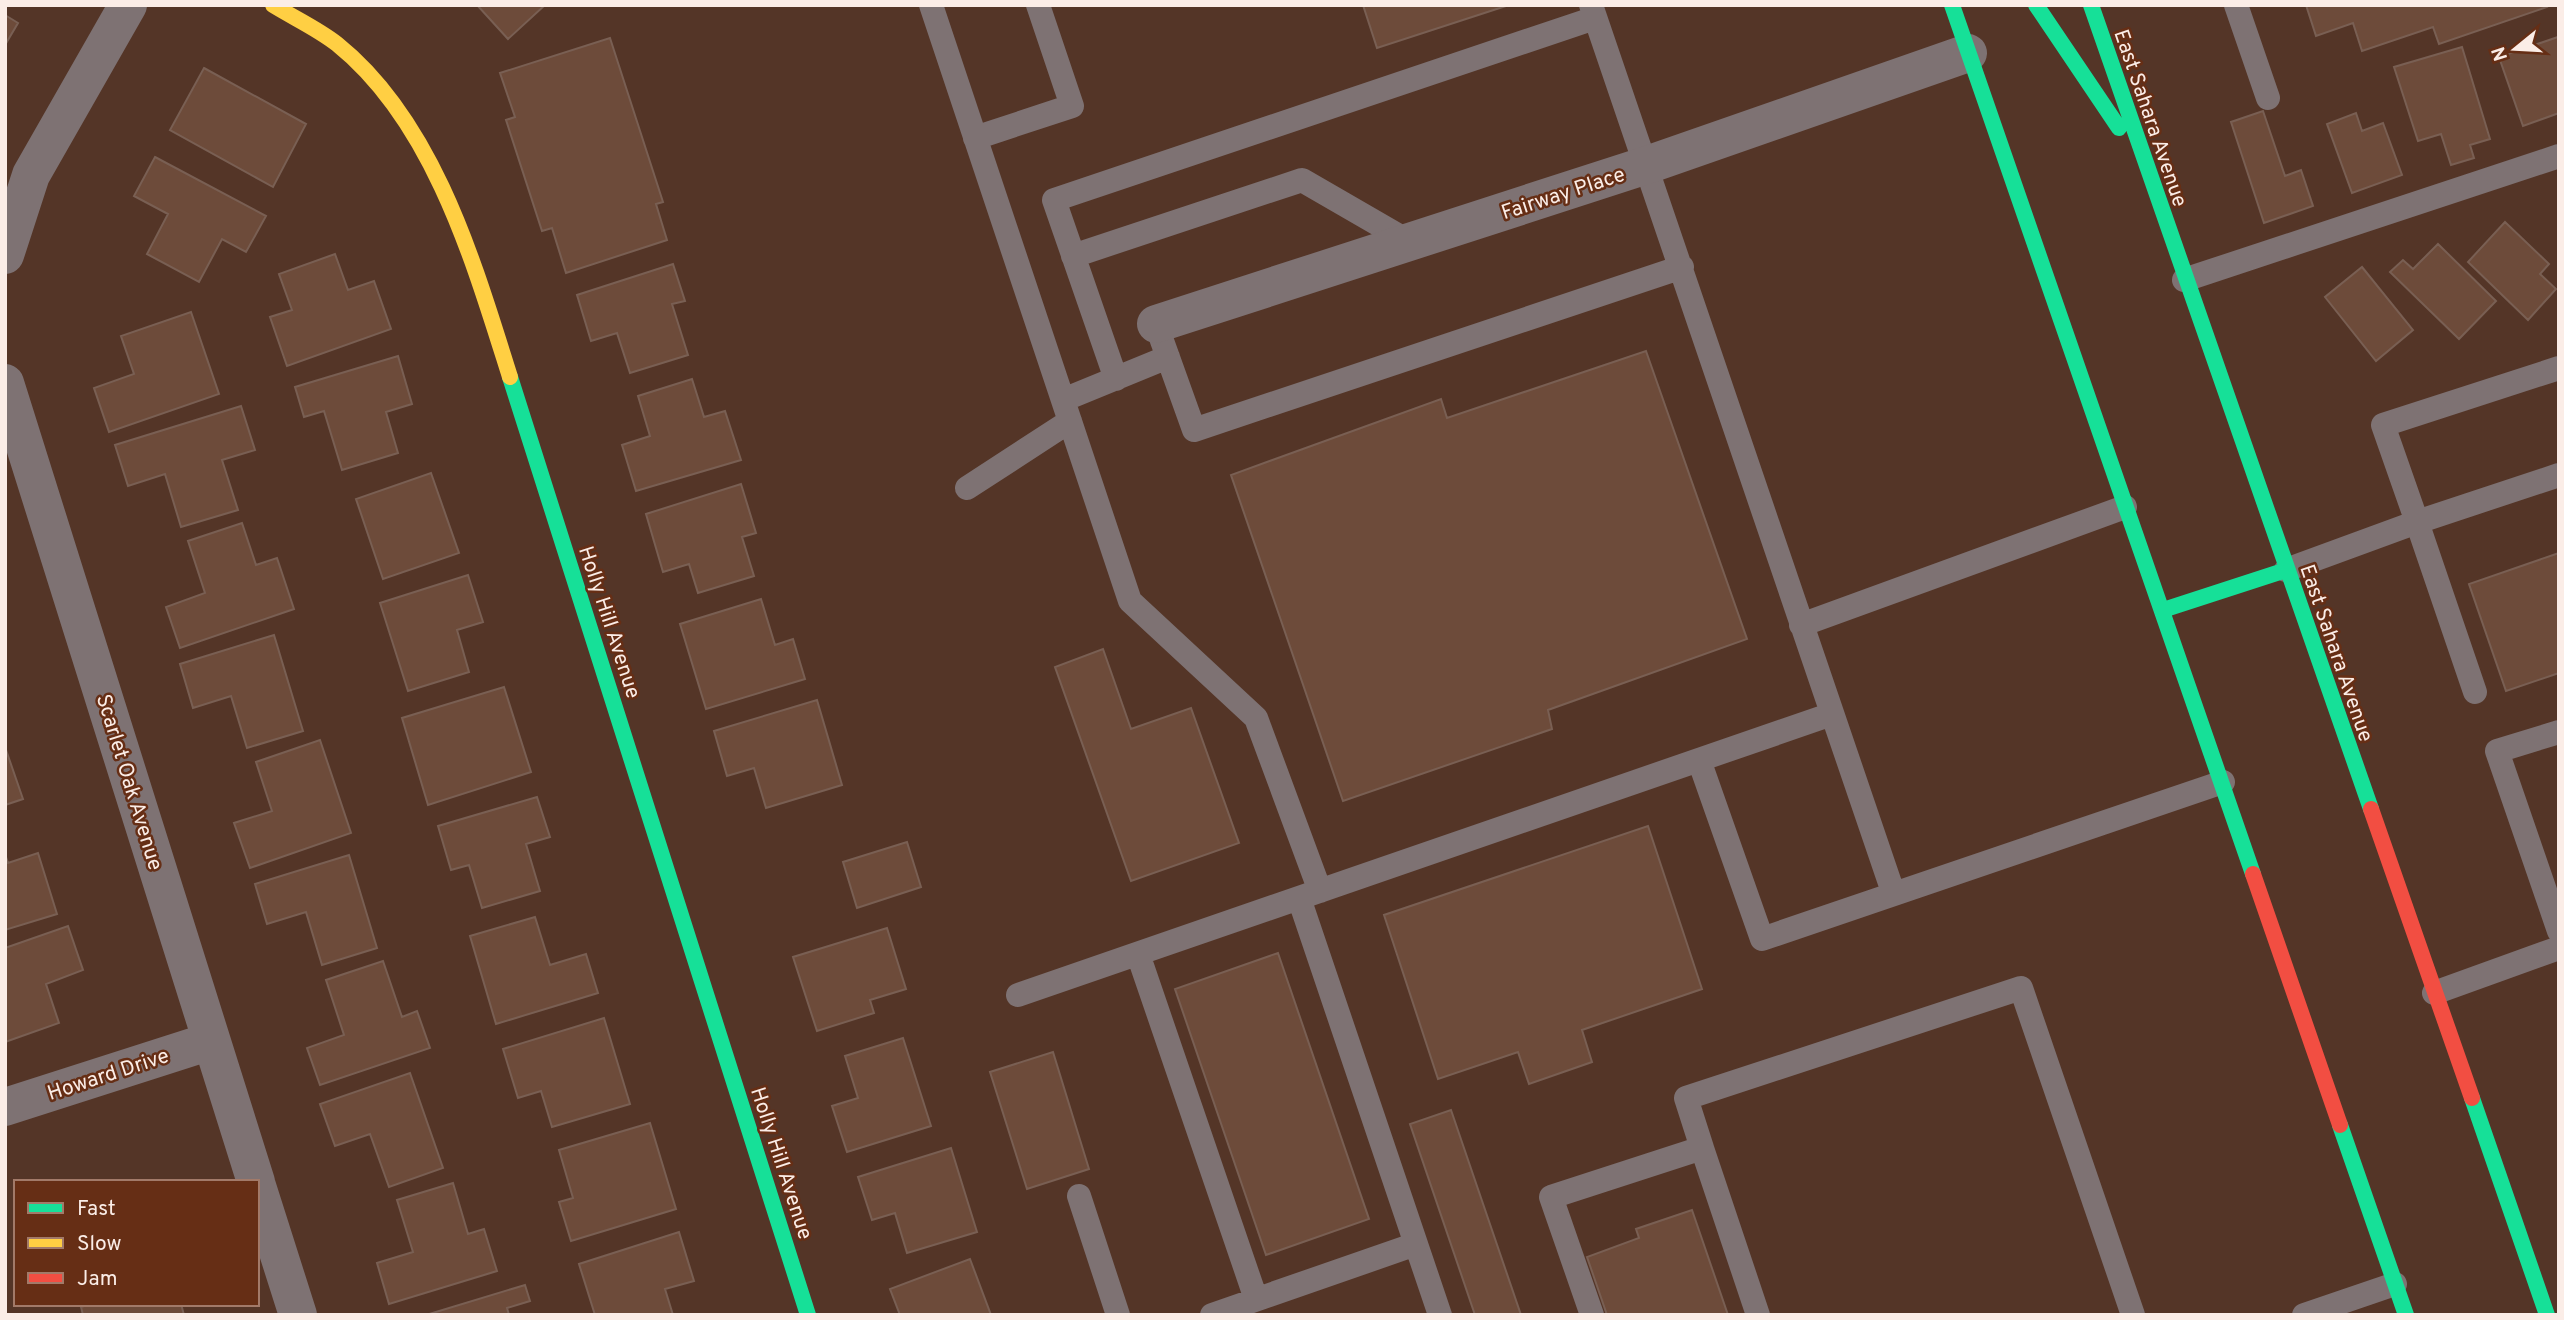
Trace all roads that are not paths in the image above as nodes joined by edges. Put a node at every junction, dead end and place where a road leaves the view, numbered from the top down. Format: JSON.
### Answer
{"nodes":[{"id":1,"x":128,"y":5,"type":"edge"},
{"id":2,"x":273,"y":5,"type":"edge"},
{"id":3,"x":931,"y":5,"type":"edge"},
{"id":4,"x":1038,"y":5,"type":"edge"},
{"id":5,"x":1952,"y":5,"type":"edge"},
{"id":6,"x":2036,"y":5,"type":"edge"},
{"id":7,"x":2091,"y":5,"type":"edge"},
{"id":8,"x":2236,"y":5,"type":"edge"},
{"id":9,"x":1593,"y":12,"type":"edge"},
{"id":10,"x":1968,"y":53,"type":"junction"},
{"id":11,"x":2269,"y":98,"type":"dead end"},
{"id":12,"x":975,"y":138,"type":"junction"},
{"id":13,"x":2559,"y":156,"type":"edge"},
{"id":14,"x":1647,"y":165,"type":"junction"},
{"id":15,"x":2147,"y":170,"type":"junction"},
{"id":16,"x":1411,"y":243,"type":"junction"},
{"id":17,"x":5,"y":255,"type":"edge"},
{"id":18,"x":1073,"y":257,"type":"junction"},
{"id":19,"x":1682,"y":267,"type":"junction"},
{"id":20,"x":2184,"y":280,"type":"junction"},
{"id":21,"x":1162,"y":341,"type":"junction"},
{"id":22,"x":2559,"y":368,"type":"edge"},
{"id":23,"x":1115,"y":379,"type":"junction"},
{"id":24,"x":5,"y":383,"type":"edge"},
{"id":25,"x":1067,"y":411,"type":"junction"},
{"id":26,"x":2559,"y":475,"type":"edge"},
{"id":27,"x":967,"y":488,"type":"dead end"},
{"id":28,"x":2125,"y":508,"type":"junction"},
{"id":29,"x":2417,"y":522,"type":"junction"},
{"id":30,"x":2286,"y":570,"type":"junction"},
{"id":31,"x":2163,"y":610,"type":"junction"},
{"id":32,"x":1801,"y":625,"type":"junction"},
{"id":33,"x":2474,"y":692,"type":"dead end"},
{"id":34,"x":1832,"y":714,"type":"junction"},
{"id":35,"x":2559,"y":732,"type":"edge"},
{"id":36,"x":1699,"y":760,"type":"junction"},
{"id":37,"x":2223,"y":782,"type":"junction"},
{"id":38,"x":1893,"y":892,"type":"junction"},
{"id":39,"x":1310,"y":894,"type":"junction"},
{"id":40,"x":2559,"y":931,"type":"edge"},
{"id":41,"x":2559,"y":948,"type":"edge"},
{"id":42,"x":1138,"y":954,"type":"junction"},
{"id":43,"x":2434,"y":993,"type":"junction"},
{"id":44,"x":1017,"y":996,"type":"dead end"},
{"id":45,"x":211,"y":1041,"type":"junction"},
{"id":46,"x":5,"y":1107,"type":"edge"},
{"id":47,"x":1702,"y":1148,"type":"junction"},
{"id":48,"x":256,"y":1180,"type":"edge"},
{"id":49,"x":259,"y":1190,"type":"edge"},
{"id":50,"x":1079,"y":1196,"type":"dead end"},
{"id":51,"x":1416,"y":1244,"type":"junction"},
{"id":52,"x":2395,"y":1284,"type":"junction"},
{"id":53,"x":1256,"y":1299,"type":"junction"},
{"id":54,"x":298,"y":1315,"type":"edge"},
{"id":55,"x":808,"y":1315,"type":"edge"},
{"id":56,"x":1118,"y":1315,"type":"edge"},
{"id":57,"x":1212,"y":1315,"type":"edge"},
{"id":58,"x":1440,"y":1315,"type":"edge"},
{"id":59,"x":1592,"y":1315,"type":"edge"},
{"id":60,"x":1758,"y":1315,"type":"edge"},
{"id":61,"x":2133,"y":1315,"type":"edge"},
{"id":62,"x":2304,"y":1315,"type":"edge"},
{"id":63,"x":2406,"y":1315,"type":"edge"},
{"id":64,"x":2547,"y":1315,"type":"edge"}],
"edges":[{"from":1,"to":17,"type":"street"},
{"from":2,"to":55,"type":"main road","name":"Holly Hill Avenue"},
{"from":3,"to":12,"type":"lane"},
{"from":4,"to":12,"type":"lane"},
{"from":5,"to":10,"type":"main road"},
{"from":6,"to":15,"type":"main road"},
{"from":7,"to":15,"type":"main road","name":"East Sahara Avenue"},
{"from":8,"to":11,"type":"lane"},
{"from":9,"to":14,"type":"lane"},
{"from":9,"to":18,"type":"lane"},
{"from":10,"to":14,"type":"street","name":"Fairway Place"},
{"from":10,"to":28,"type":"main road"},
{"from":12,"to":25,"type":"lane"},
{"from":13,"to":20,"type":"lane"},
{"from":14,"to":16,"type":"street","name":"Fairway Place"},
{"from":14,"to":19,"type":"lane"},
{"from":15,"to":20,"type":"main road","name":"East Sahara Avenue"},
{"from":16,"to":18,"type":"lane"},
{"from":16,"to":21,"type":"street","name":"Fairway Place"},
{"from":18,"to":23,"type":"lane"},
{"from":19,"to":21,"type":"lane"},
{"from":19,"to":32,"type":"lane"},
{"from":20,"to":30,"type":"main road","name":"East Sahara Avenue"},
{"from":21,"to":23,"type":"lane"},
{"from":22,"to":29,"type":"lane"},
{"from":23,"to":25,"type":"lane"},
{"from":24,"to":45,"type":"street","name":"Scarlet Oak Avenue"},
{"from":25,"to":27,"type":"lane"},
{"from":25,"to":39,"type":"lane"},
{"from":26,"to":29,"type":"lane"},
{"from":28,"to":31,"type":"main road"},
{"from":28,"to":32,"type":"lane"},
{"from":29,"to":30,"type":"lane"},
{"from":29,"to":33,"type":"lane"},
{"from":30,"to":31,"type":"main road"},
{"from":30,"to":43,"type":"main road","name":"East Sahara Avenue"},
{"from":31,"to":37,"type":"main road"},
{"from":32,"to":34,"type":"lane"},
{"from":34,"to":36,"type":"lane"},
{"from":34,"to":38,"type":"lane"},
{"from":35,"to":40,"type":"lane"},
{"from":36,"to":38,"type":"lane"},
{"from":36,"to":39,"type":"lane"},
{"from":37,"to":38,"type":"lane"},
{"from":37,"to":52,"type":"main road"},
{"from":39,"to":42,"type":"lane"},
{"from":39,"to":51,"type":"lane"},
{"from":41,"to":43,"type":"lane"},
{"from":42,"to":44,"type":"lane"},
{"from":42,"to":53,"type":"lane"},
{"from":43,"to":64,"type":"main road","name":"East Sahara Avenue"},
{"from":45,"to":46,"type":"street","name":"Howard Drive"},
{"from":45,"to":48,"type":"street","name":"Scarlet Oak Avenue"},
{"from":47,"to":59,"type":"lane"},
{"from":47,"to":60,"type":"lane"},
{"from":47,"to":61,"type":"lane"},
{"from":49,"to":54,"type":"street","name":"Scarlet Oak Avenue"},
{"from":50,"to":56,"type":"lane"},
{"from":51,"to":53,"type":"lane"},
{"from":51,"to":58,"type":"lane"},
{"from":52,"to":62,"type":"lane"},
{"from":52,"to":63,"type":"main road"},
{"from":53,"to":57,"type":"lane"}]}
